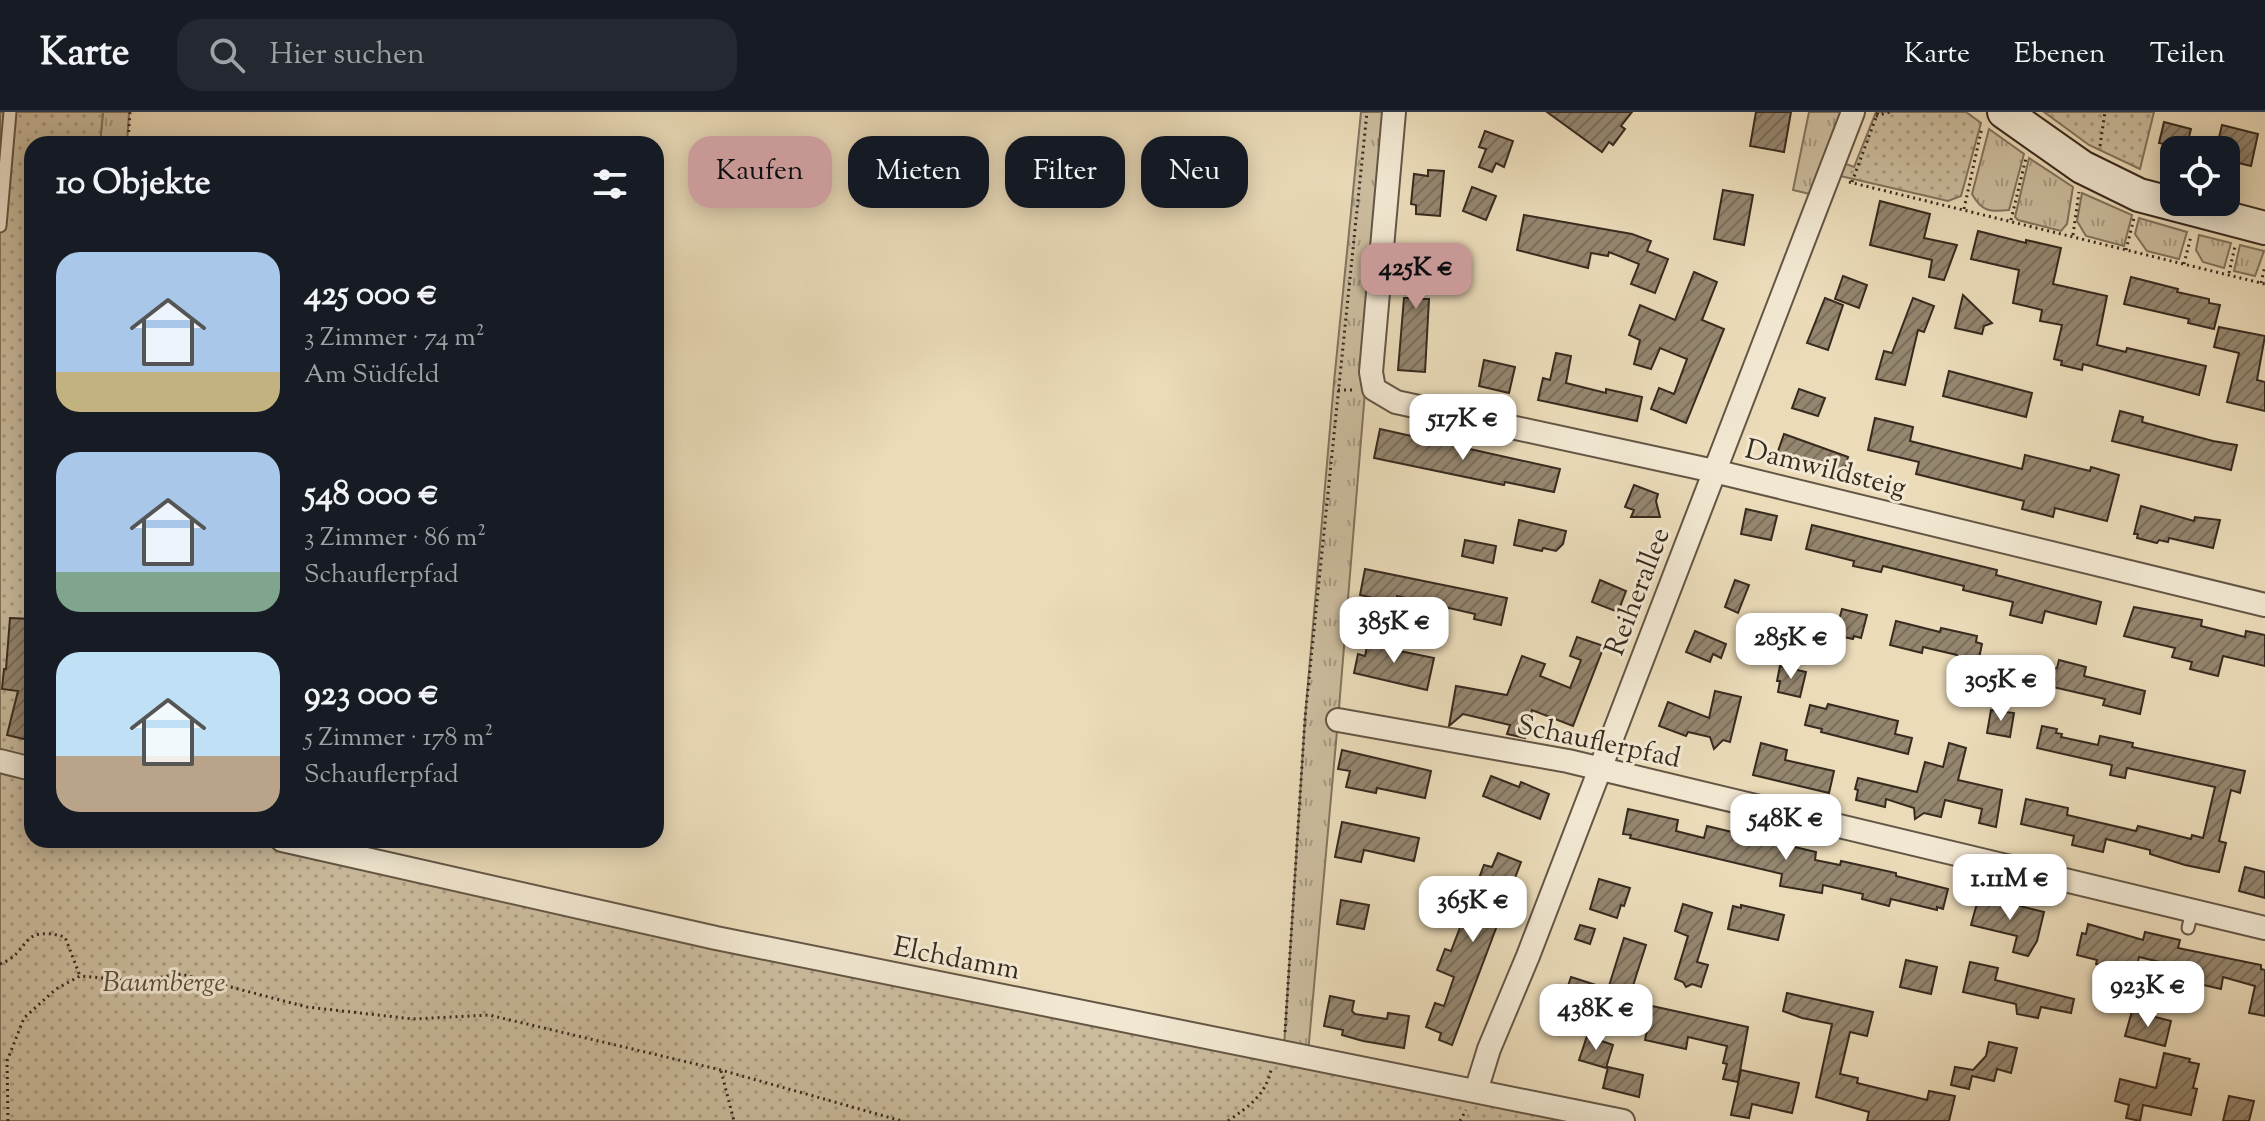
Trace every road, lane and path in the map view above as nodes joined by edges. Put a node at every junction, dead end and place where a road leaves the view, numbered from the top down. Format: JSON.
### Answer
{"nodes":[{"id":1,"x":10,"y":112,"type":"edge"},
{"id":2,"x":130,"y":112,"type":"edge"},
{"id":3,"x":1367,"y":112,"type":"edge"},
{"id":4,"x":1394,"y":112,"type":"edge"},
{"id":5,"x":1853,"y":112,"type":"edge"},
{"id":6,"x":1890,"y":112,"type":"edge"},
{"id":7,"x":2105,"y":112,"type":"edge"},
{"id":8,"x":1877,"y":114,"type":"edge"},
{"id":9,"x":1994,"y":117,"type":"edge"},
{"id":10,"x":128,"y":136,"type":"edge"},
{"id":11,"x":2099,"y":154,"type":"dead end"},
{"id":12,"x":2027,"y":155,"type":"dead end"},
{"id":13,"x":1829,"y":176,"type":"junction"},
{"id":14,"x":1852,"y":182,"type":"junction"},
{"id":15,"x":2079,"y":188,"type":"dead end"},
{"id":16,"x":1964,"y":209,"type":"junction"},
{"id":17,"x":2135,"y":214,"type":"dead end"},
{"id":18,"x":2011,"y":220,"type":"junction"},
{"id":19,"x":0,"y":226,"type":"edge"},
{"id":20,"x":2265,"y":228,"type":"edge"},
{"id":21,"x":2192,"y":231,"type":"dead end"},
{"id":22,"x":2073,"y":235,"type":"junction"},
{"id":23,"x":2236,"y":242,"type":"dead end"},
{"id":24,"x":2126,"y":250,"type":"junction"},
{"id":25,"x":2184,"y":264,"type":"junction"},
{"id":26,"x":2265,"y":266,"type":"edge"},
{"id":27,"x":2228,"y":275,"type":"junction"},
{"id":28,"x":2263,"y":283,"type":"edge"},
{"id":29,"x":1714,"y":471,"type":"junction"},
{"id":30,"x":2265,"y":605,"type":"edge"},
{"id":31,"x":1338,"y":720,"type":"dead end"},
{"id":32,"x":0,"y":761,"type":"edge"},
{"id":33,"x":24,"y":767,"type":"edge"},
{"id":34,"x":1600,"y":769,"type":"junction"},
{"id":35,"x":317,"y":848,"type":"edge"},
{"id":36,"x":2265,"y":928,"type":"edge"},
{"id":37,"x":0,"y":964,"type":"edge"},
{"id":38,"x":80,"y":976,"type":"junction"},
{"id":39,"x":1280,"y":1052,"type":"junction"},
{"id":40,"x":721,"y":1070,"type":"junction"},
{"id":41,"x":1476,"y":1091,"type":"junction"},
{"id":42,"x":8,"y":1121,"type":"edge"},
{"id":43,"x":734,"y":1121,"type":"edge"},
{"id":44,"x":902,"y":1121,"type":"edge"},
{"id":45,"x":1228,"y":1121,"type":"edge"},
{"id":46,"x":1623,"y":1121,"type":"edge"}],
"edges":[{"from":1,"to":19,"type":"lane"},
{"from":2,"to":10,"type":"path"},
{"from":3,"to":39,"type":"path"},
{"from":4,"to":29,"type":"street","name":"Damwildsteig"},
{"from":5,"to":13,"type":"street","name":"Reiherallee"},
{"from":6,"to":8,"type":"path"},
{"from":7,"to":11,"type":"path"},
{"from":8,"to":14,"type":"path"},
{"from":9,"to":16,"type":"path"},
{"from":9,"to":20,"type":"main road"},
{"from":12,"to":18,"type":"path"},
{"from":13,"to":14,"type":"path"},
{"from":13,"to":29,"type":"street","name":"Reiherallee"},
{"from":14,"to":16,"type":"path"},
{"from":15,"to":22,"type":"path"},
{"from":16,"to":18,"type":"path"},
{"from":17,"to":24,"type":"path"},
{"from":18,"to":22,"type":"path"},
{"from":21,"to":25,"type":"path"},
{"from":22,"to":24,"type":"path"},
{"from":23,"to":27,"type":"path"},
{"from":24,"to":25,"type":"path"},
{"from":25,"to":27,"type":"path"},
{"from":26,"to":28,"type":"path"},
{"from":27,"to":28,"type":"path"},
{"from":29,"to":30,"type":"street","name":"Damwildsteig"},
{"from":29,"to":34,"type":"street","name":"Reiherallee"},
{"from":31,"to":34,"type":"street","name":"Schauflerpfad"},
{"from":32,"to":33,"type":"street"},
{"from":34,"to":36,"type":"street","name":"Schauflerpfad"},
{"from":34,"to":41,"type":"street","name":"Reiherallee"},
{"from":35,"to":39,"type":"street","name":"Elchdamm"},
{"from":37,"to":38,"type":"path"},
{"from":38,"to":40,"type":"path"},
{"from":38,"to":42,"type":"path"},
{"from":39,"to":41,"type":"street","name":"Elchdamm"},
{"from":39,"to":45,"type":"path"},
{"from":40,"to":43,"type":"path"},
{"from":40,"to":44,"type":"path"},
{"from":41,"to":46,"type":"street","name":"Elchdamm"}]}
